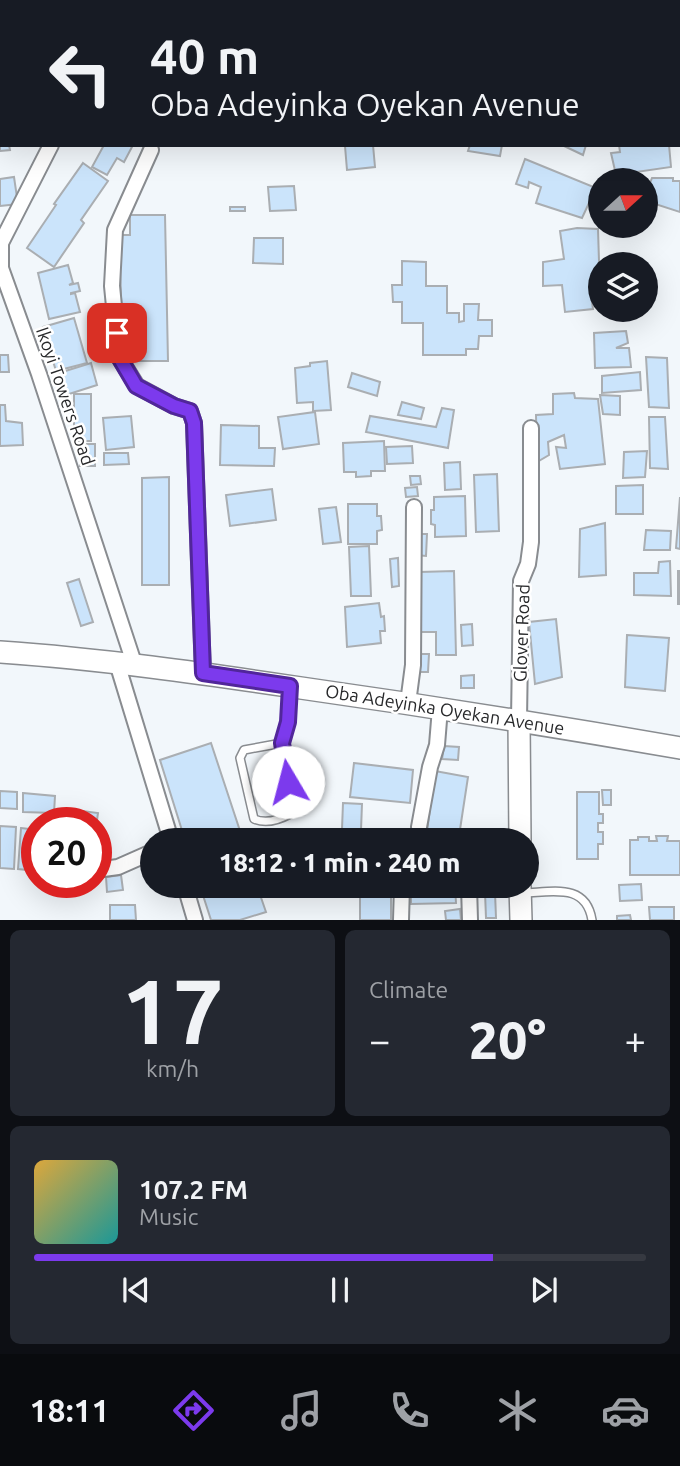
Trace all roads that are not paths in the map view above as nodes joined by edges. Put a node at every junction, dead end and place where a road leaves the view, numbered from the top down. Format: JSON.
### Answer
{"nodes":[{"id":1,"x":50,"y":147,"type":"edge"},
{"id":2,"x":151,"y":150,"type":"dead end"},
{"id":3,"x":531,"y":428,"type":"dead end"},
{"id":4,"x":414,"y":506,"type":"dead end"},
{"id":5,"x":0,"y":652,"type":"edge"},
{"id":6,"x":126,"y":665,"type":"junction"},
{"id":7,"x":203,"y":673,"type":"junction"},
{"id":8,"x":290,"y":686,"type":"junction"},
{"id":9,"x":408,"y":703,"type":"junction"},
{"id":10,"x":440,"y":708,"type":"junction"},
{"id":11,"x":519,"y":720,"type":"junction"},
{"id":12,"x":282,"y":743,"type":"junction"},
{"id":13,"x":680,"y":748,"type":"edge"},
{"id":14,"x":419,"y":827,"type":"dead end"},
{"id":15,"x":168,"y":828,"type":"edge"},
{"id":16,"x":520,"y":828,"type":"edge"},
{"id":17,"x":140,"y":857,"type":"edge"},
{"id":18,"x":112,"y":868,"type":"edge"},
{"id":19,"x":539,"y":890,"type":"edge"},
{"id":20,"x":189,"y":898,"type":"edge"},
{"id":21,"x":402,"y":898,"type":"edge"},
{"id":22,"x":469,"y":898,"type":"edge"},
{"id":23,"x":520,"y":898,"type":"edge"},
{"id":24,"x":195,"y":920,"type":"edge"},
{"id":25,"x":401,"y":920,"type":"edge"},
{"id":26,"x":470,"y":920,"type":"edge"},
{"id":27,"x":521,"y":920,"type":"edge"},
{"id":28,"x":592,"y":920,"type":"edge"}],
"edges":[{"from":1,"to":6,"type":"street","name":"Ikoyi Towers Road"},
{"from":2,"to":7,"type":"street"},
{"from":3,"to":11,"type":"street","name":"Glover Road"},
{"from":4,"to":9,"type":"street"},
{"from":5,"to":6,"type":"main road","name":"Oba Adeyinka Oyekan Avenue"},
{"from":6,"to":7,"type":"main road","name":"Oba Adeyinka Oyekan Avenue"},
{"from":6,"to":15,"type":"street","name":"Ikoyi Towers Road"},
{"from":7,"to":8,"type":"main road","name":"Oba Adeyinka Oyekan Avenue"},
{"from":8,"to":9,"type":"main road","name":"Oba Adeyinka Oyekan Avenue"},
{"from":8,"to":12,"type":"lane"},
{"from":9,"to":10,"type":"main road","name":"Oba Adeyinka Oyekan Avenue"},
{"from":10,"to":11,"type":"main road","name":"Oba Adeyinka Oyekan Avenue"},
{"from":10,"to":14,"type":"street"},
{"from":11,"to":13,"type":"main road","name":"Oba Adeyinka Oyekan Avenue"},
{"from":11,"to":16,"type":"main road","name":"Glover Road"},
{"from":12,"to":12,"type":"lane"},
{"from":17,"to":18,"type":"street"},
{"from":19,"to":28,"type":"lane"},
{"from":20,"to":24,"type":"street"},
{"from":21,"to":25,"type":"street"},
{"from":22,"to":26,"type":"street"},
{"from":23,"to":27,"type":"main road"}]}
